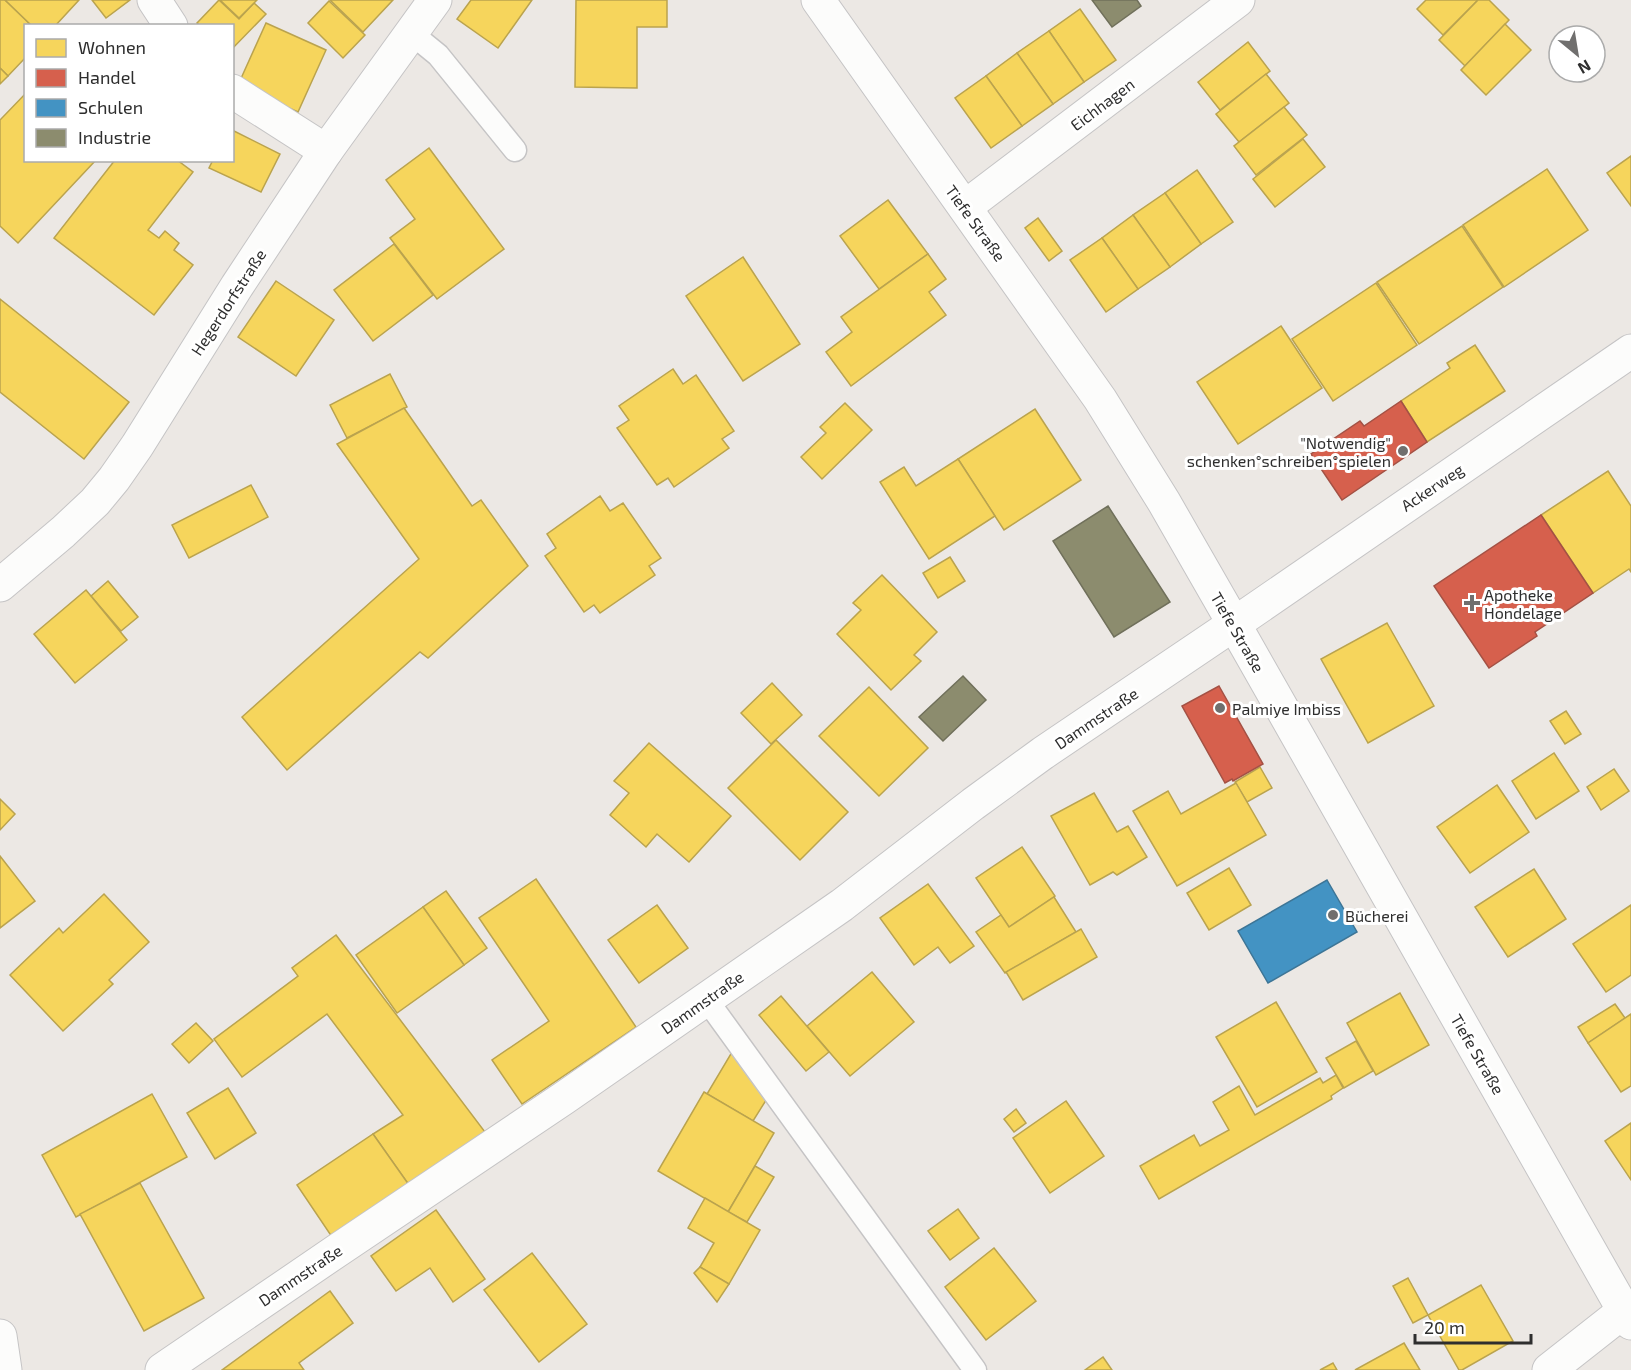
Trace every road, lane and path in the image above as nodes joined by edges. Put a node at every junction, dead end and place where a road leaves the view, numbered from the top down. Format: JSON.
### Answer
{"nodes":[{"id":1,"x":154,"y":0,"type":"edge"},
{"id":2,"x":435,"y":0,"type":"edge"},
{"id":3,"x":818,"y":0,"type":"edge"},
{"id":4,"x":1238,"y":0,"type":"edge"},
{"id":5,"x":170,"y":24,"type":"edge"},
{"id":6,"x":411,"y":33,"type":"junction"},
{"id":7,"x":234,"y":92,"type":"edge"},
{"id":8,"x":515,"y":150,"type":"dead end"},
{"id":9,"x":326,"y":151,"type":"junction"},
{"id":10,"x":965,"y":207,"type":"junction"},
{"id":11,"x":1631,"y":351,"type":"edge"},
{"id":12,"x":0,"y":585,"type":"edge"},
{"id":13,"x":1234,"y":624,"type":"junction"},
{"id":14,"x":706,"y":999,"type":"junction"},
{"id":15,"x":1627,"y":1317,"type":"edge"},
{"id":16,"x":0,"y":1336,"type":"edge"},
{"id":17,"x":6,"y":1370,"type":"edge"},
{"id":18,"x":162,"y":1370,"type":"edge"},
{"id":19,"x":975,"y":1370,"type":"edge"},
{"id":20,"x":1549,"y":1370,"type":"edge"}],
"edges":[{"from":1,"to":5,"type":"street"},
{"from":2,"to":6,"type":"street","name":"Hegerdorfstraße"},
{"from":3,"to":10,"type":"street","name":"Tiefe Straße"},
{"from":4,"to":10,"type":"street","name":"Eichhagen"},
{"from":6,"to":8,"type":"lane"},
{"from":6,"to":9,"type":"street","name":"Hegerdorfstraße"},
{"from":7,"to":9,"type":"street"},
{"from":9,"to":12,"type":"street","name":"Hegerdorfstraße"},
{"from":10,"to":13,"type":"street","name":"Tiefe Straße"},
{"from":11,"to":13,"type":"street","name":"Ackerweg"},
{"from":13,"to":14,"type":"street","name":"Dammstraße"},
{"from":13,"to":15,"type":"street","name":"Tiefe Straße"},
{"from":14,"to":18,"type":"street","name":"Dammstraße"},
{"from":14,"to":19,"type":"lane"},
{"from":15,"to":20,"type":"street"},
{"from":16,"to":17,"type":"street"}]}
